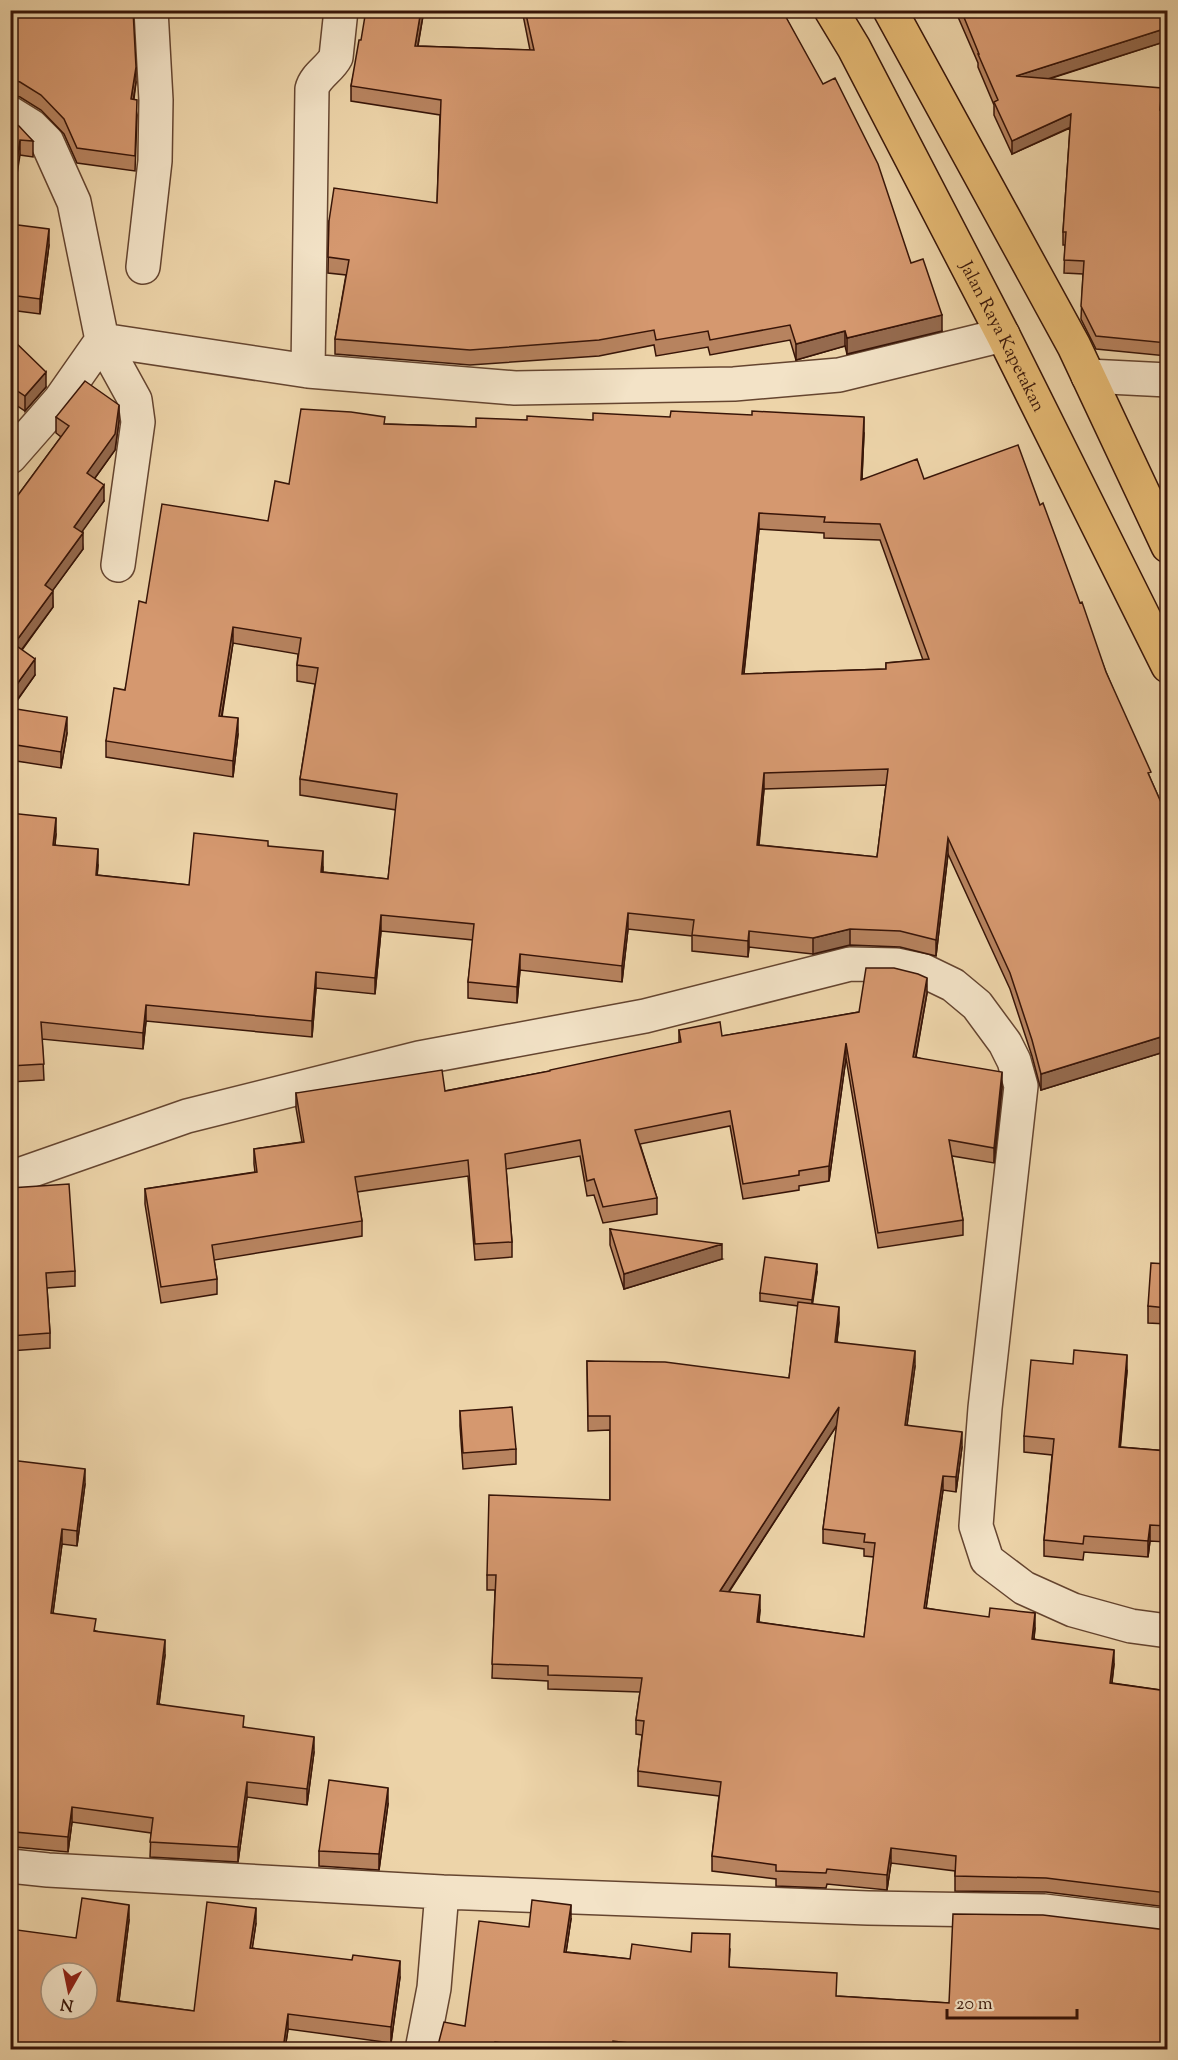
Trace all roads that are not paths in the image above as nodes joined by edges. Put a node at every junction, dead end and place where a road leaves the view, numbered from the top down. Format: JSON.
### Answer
{"nodes":[{"id":1,"x":151,"y":10,"type":"edge"},
{"id":2,"x":341,"y":10,"type":"edge"},
{"id":3,"x":831,"y":10,"type":"edge"},
{"id":4,"x":890,"y":10,"type":"edge"},
{"id":5,"x":10,"y":113,"type":"edge"},
{"id":6,"x":143,"y":267,"type":"dead end"},
{"id":7,"x":1003,"y":335,"type":"junction"},
{"id":8,"x":102,"y":340,"type":"junction"},
{"id":9,"x":308,"y":372,"type":"junction"},
{"id":10,"x":1089,"y":376,"type":"junction"},
{"id":11,"x":1167,"y":380,"type":"edge"},
{"id":12,"x":11,"y":455,"type":"edge"},
{"id":13,"x":1167,"y":546,"type":"edge"},
{"id":14,"x":118,"y":565,"type":"dead end"},
{"id":15,"x":1167,"y":666,"type":"edge"},
{"id":16,"x":10,"y":1178,"type":"edge"},
{"id":17,"x":1167,"y":1631,"type":"edge"},
{"id":18,"x":10,"y":1866,"type":"edge"},
{"id":19,"x":442,"y":1892,"type":"junction"},
{"id":20,"x":1167,"y":1926,"type":"edge"},
{"id":21,"x":422,"y":2049,"type":"edge"}],
"edges":[{"from":1,"to":6,"type":"street"},
{"from":2,"to":9,"type":"street"},
{"from":3,"to":7,"type":"highway","name":"Jalan Raya Kapetakan"},
{"from":4,"to":10,"type":"highway"},
{"from":5,"to":8,"type":"street"},
{"from":7,"to":9,"type":"street"},
{"from":7,"to":15,"type":"highway","name":"Jalan Raya Kapetakan"},
{"from":8,"to":9,"type":"street"},
{"from":8,"to":12,"type":"street"},
{"from":8,"to":14,"type":"street"},
{"from":10,"to":11,"type":"street"},
{"from":10,"to":13,"type":"highway"},
{"from":16,"to":17,"type":"street"},
{"from":18,"to":19,"type":"street"},
{"from":19,"to":20,"type":"street"},
{"from":19,"to":21,"type":"street"}]}
